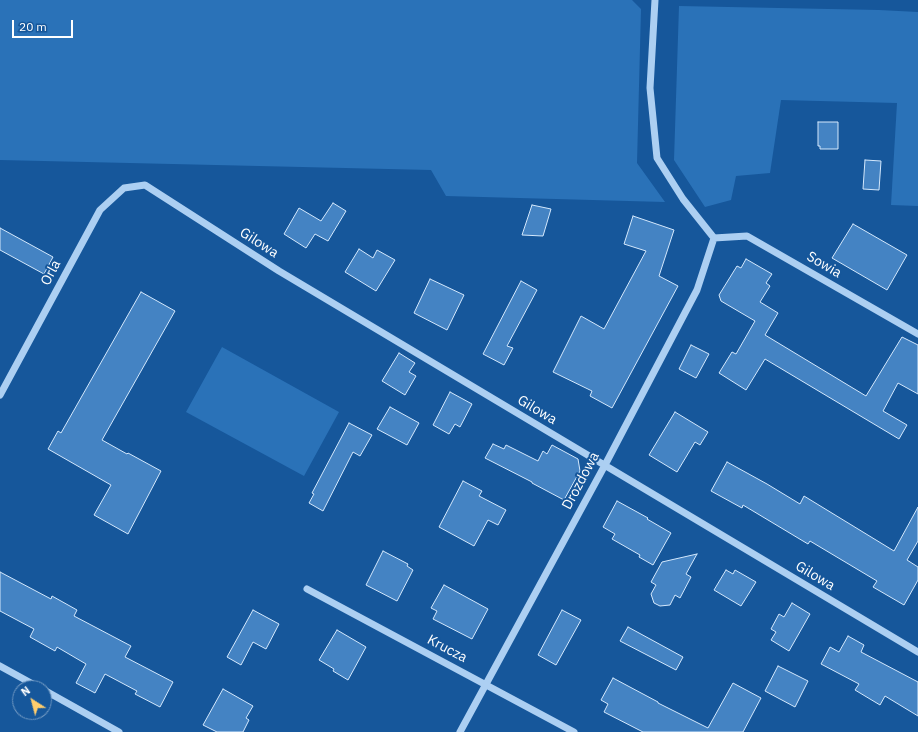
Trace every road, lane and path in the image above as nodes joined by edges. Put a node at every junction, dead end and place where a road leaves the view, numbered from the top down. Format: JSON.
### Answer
{"nodes":[{"id":1,"x":655,"y":0,"type":"edge"},
{"id":2,"x":145,"y":184,"type":"joint"},
{"id":3,"x":714,"y":238,"type":"junction"},
{"id":4,"x":918,"y":334,"type":"edge"},
{"id":5,"x":0,"y":395,"type":"edge"},
{"id":6,"x":605,"y":465,"type":"junction"},
{"id":7,"x":307,"y":589,"type":"dead end"},
{"id":8,"x":918,"y":652,"type":"edge"},
{"id":9,"x":0,"y":666,"type":"edge"},
{"id":10,"x":25,"y":680,"type":"edge"},
{"id":11,"x":486,"y":684,"type":"junction"},
{"id":12,"x":52,"y":694,"type":"edge"},
{"id":13,"x":119,"y":732,"type":"edge"},
{"id":14,"x":460,"y":732,"type":"edge"},
{"id":15,"x":574,"y":732,"type":"edge"}],
"edges":[{"from":1,"to":3,"type":"street"},
{"from":2,"to":5,"type":"street","name":"Orla"},
{"from":2,"to":6,"type":"street","name":"Gilowa"},
{"from":3,"to":4,"type":"street","name":"Sowia"},
{"from":3,"to":6,"type":"street","name":"Drozdowa"},
{"from":6,"to":8,"type":"street","name":"Gilowa"},
{"from":6,"to":11,"type":"street","name":"Drozdowa"},
{"from":7,"to":11,"type":"street","name":"Krucza"},
{"from":9,"to":10,"type":"street"},
{"from":11,"to":14,"type":"street","name":"Drozdowa"},
{"from":11,"to":15,"type":"street","name":"Krucza"},
{"from":12,"to":13,"type":"street"}]}
